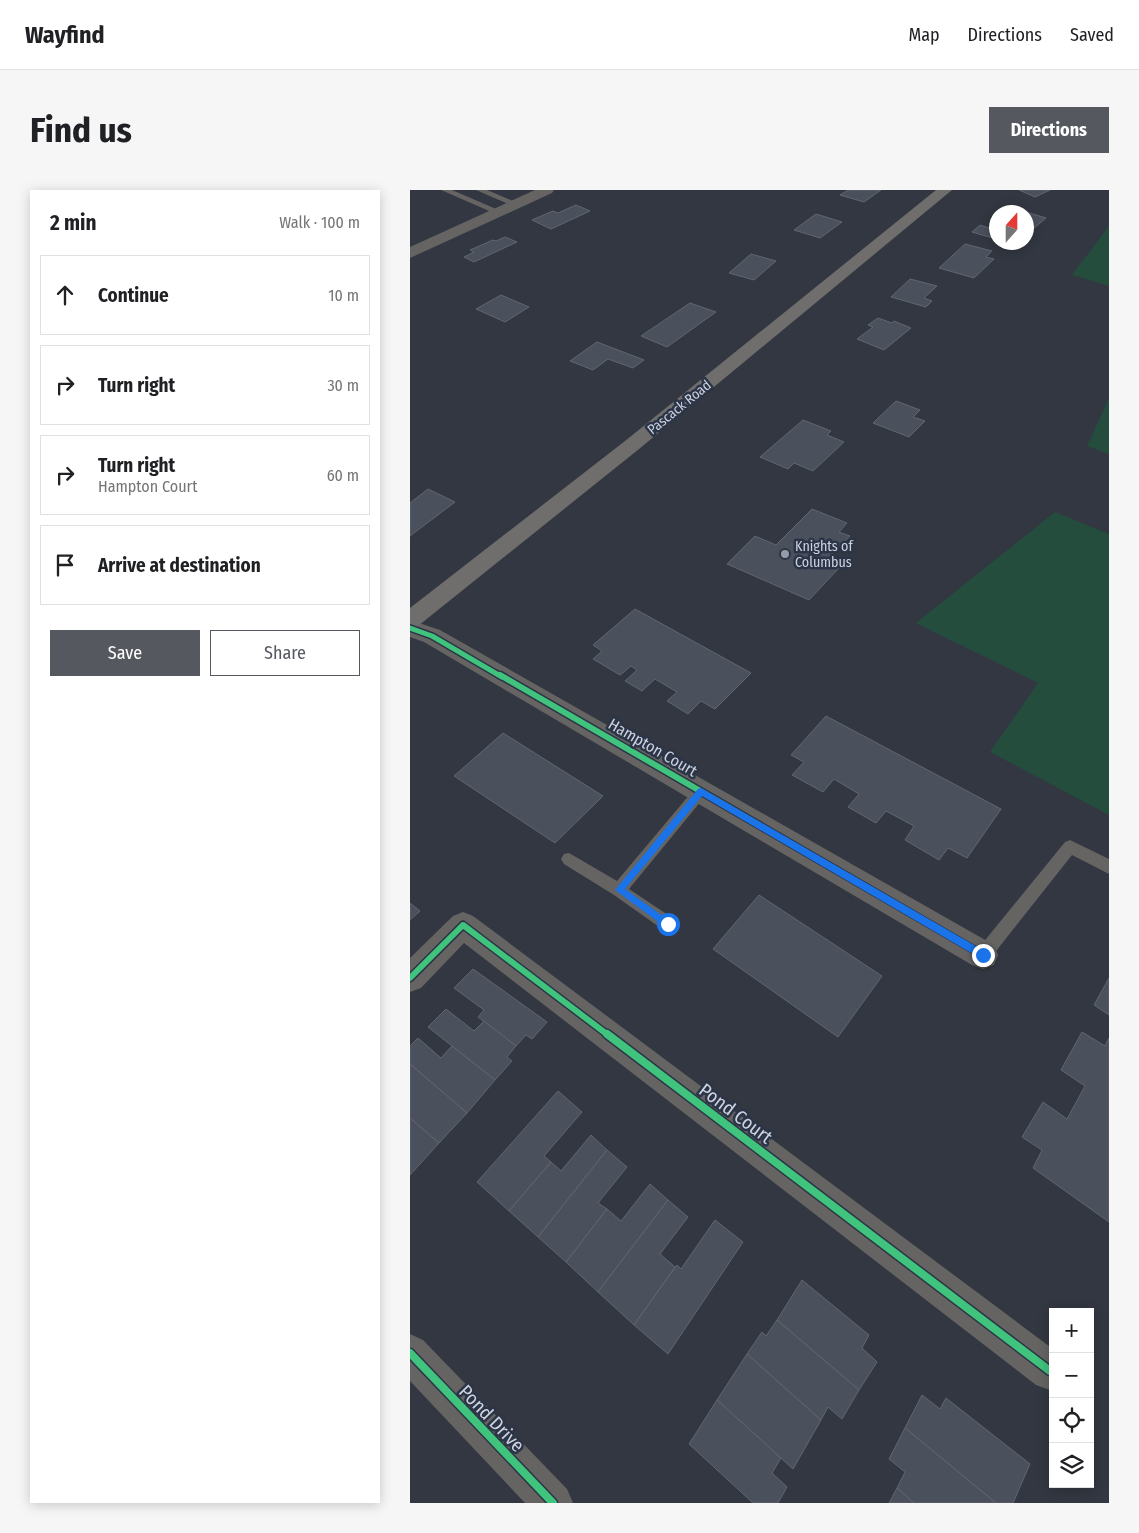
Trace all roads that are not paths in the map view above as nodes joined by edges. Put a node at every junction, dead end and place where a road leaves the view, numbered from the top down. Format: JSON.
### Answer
{"nodes":[{"id":1,"x":480,"y":190,"type":"edge"},
{"id":2,"x":547,"y":190,"type":"edge"},
{"id":3,"x":944,"y":190,"type":"edge"},
{"id":4,"x":453,"y":191,"type":"edge"},
{"id":5,"x":516,"y":204,"type":"junction"},
{"id":6,"x":499,"y":212,"type":"junction"},
{"id":7,"x":410,"y":253,"type":"edge"},
{"id":8,"x":410,"y":620,"type":"edge"},
{"id":9,"x":410,"y":628,"type":"edge"},
{"id":10,"x":701,"y":791,"type":"junction"},
{"id":11,"x":569,"y":859,"type":"dead end"},
{"id":12,"x":1109,"y":867,"type":"edge"},
{"id":13,"x":619,"y":890,"type":"junction"},
{"id":14,"x":668,"y":924,"type":"dead end"},
{"id":15,"x":983,"y":955,"type":"joint"},
{"id":16,"x":410,"y":978,"type":"edge"},
{"id":17,"x":410,"y":1353,"type":"edge"},
{"id":18,"x":1049,"y":1370,"type":"edge"},
{"id":19,"x":553,"y":1503,"type":"edge"}],
"edges":[{"from":1,"to":5,"type":"lane"},
{"from":2,"to":5,"type":"street"},
{"from":3,"to":8,"type":"main road","name":"Pascack Road"},
{"from":4,"to":6,"type":"lane"},
{"from":5,"to":6,"type":"street"},
{"from":6,"to":7,"type":"street"},
{"from":9,"to":10,"type":"street","name":"Hampton Court"},
{"from":10,"to":13,"type":"lane"},
{"from":10,"to":15,"type":"street","name":"Hampton Court"},
{"from":11,"to":13,"type":"lane"},
{"from":12,"to":15,"type":"lane"},
{"from":13,"to":14,"type":"lane"},
{"from":16,"to":18,"type":"street","name":"Pond Court"},
{"from":17,"to":19,"type":"street","name":"Pond Drive"}]}
